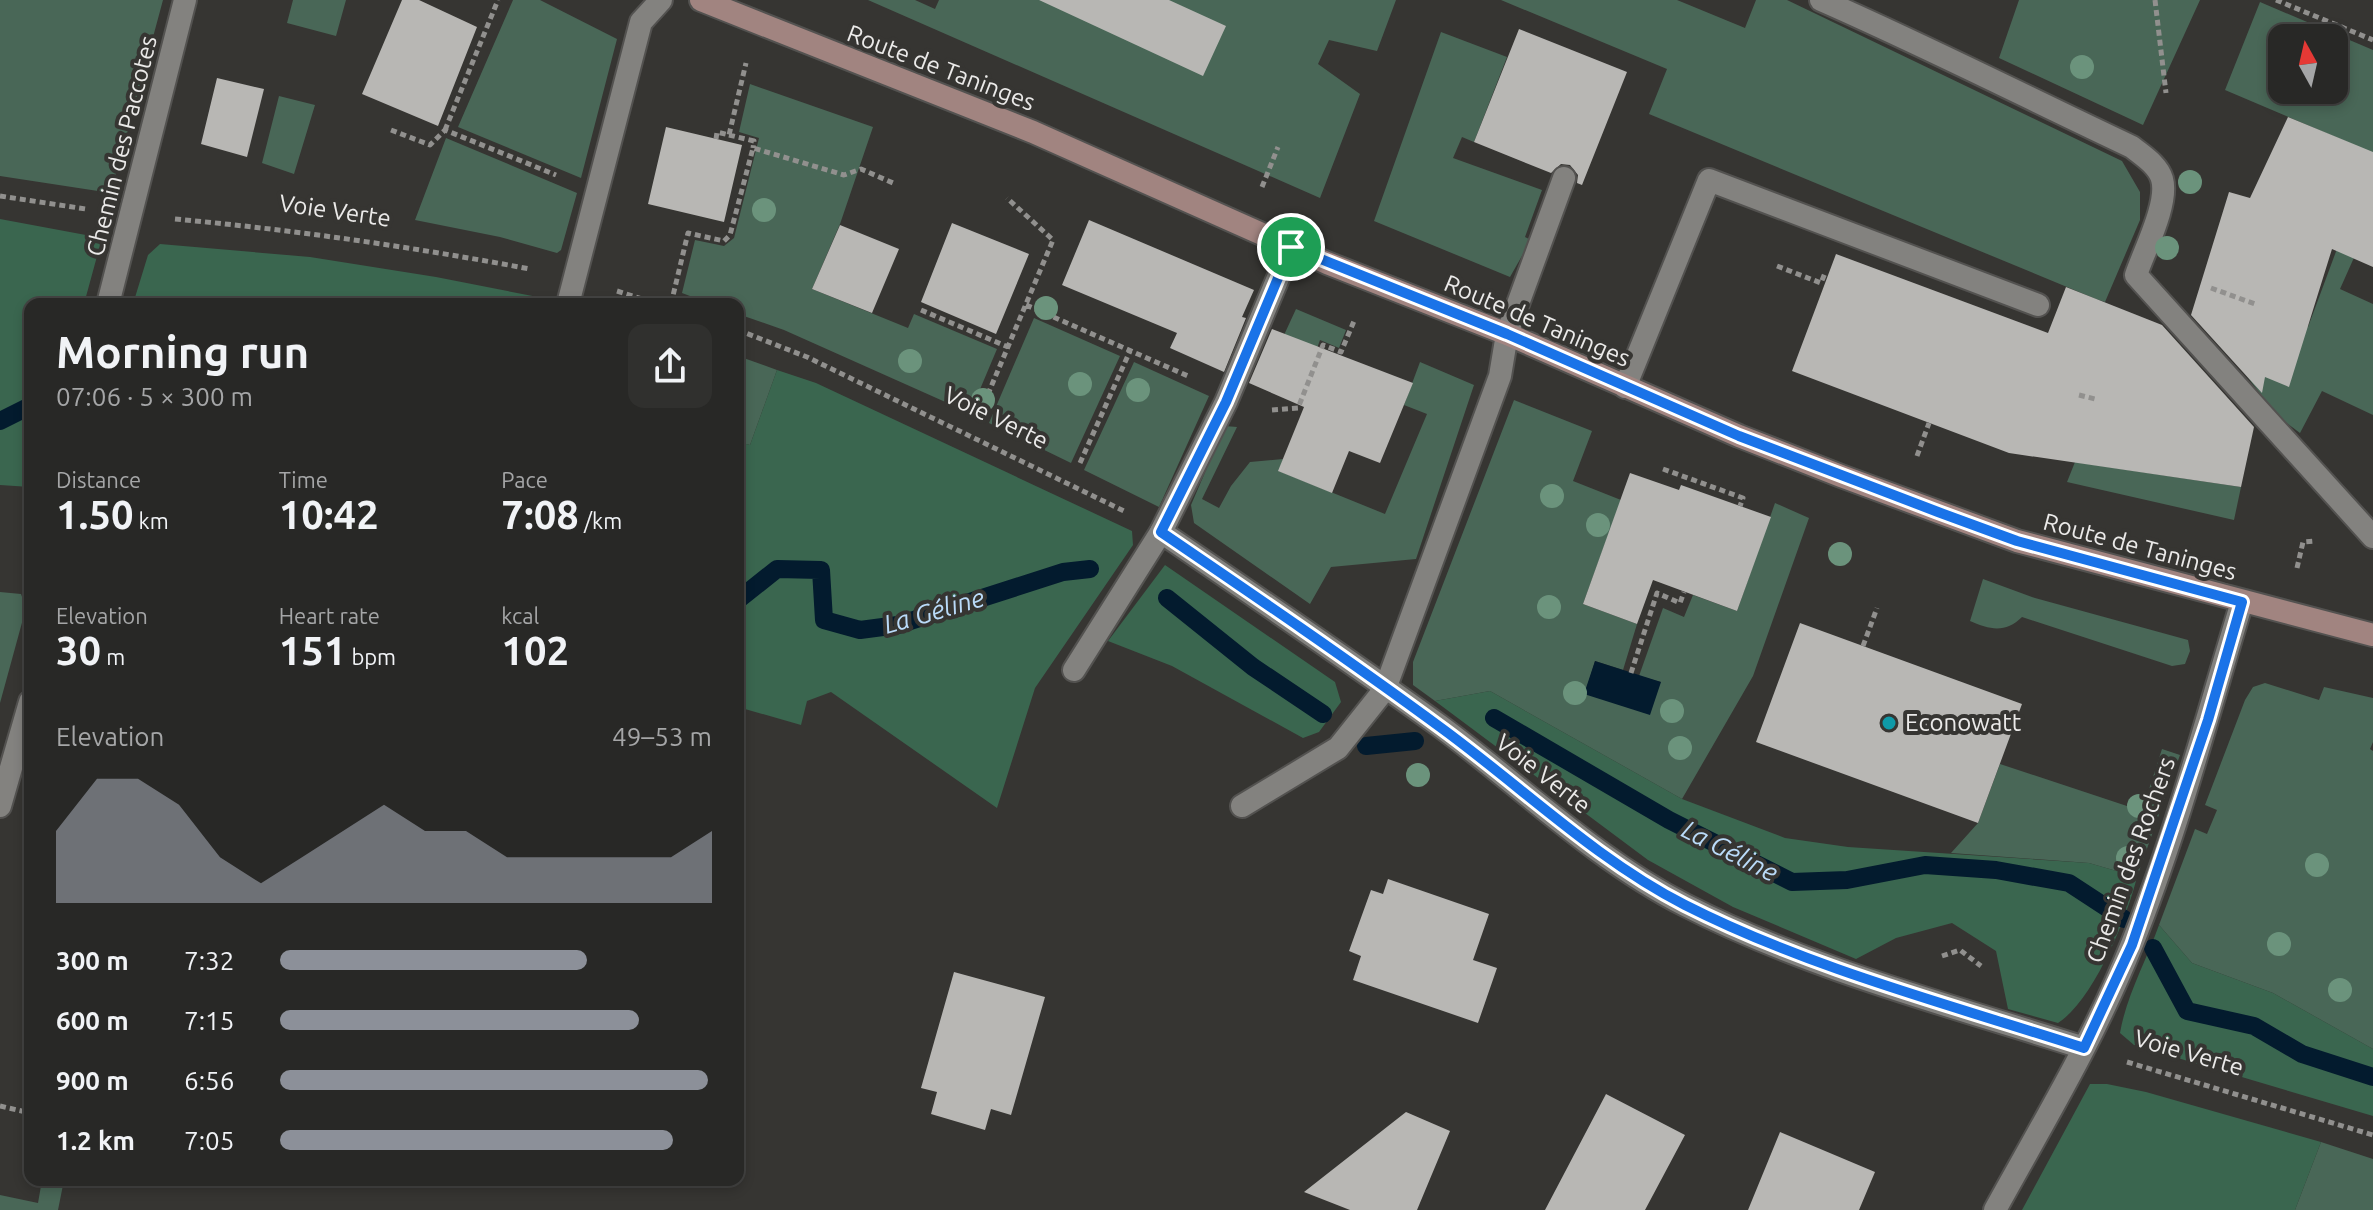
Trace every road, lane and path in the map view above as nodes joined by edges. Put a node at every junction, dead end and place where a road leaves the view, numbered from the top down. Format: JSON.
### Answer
{"nodes":[{"id":1,"x":185,"y":0,"type":"edge"},
{"id":2,"x":498,"y":0,"type":"edge"},
{"id":3,"x":661,"y":0,"type":"edge"},
{"id":4,"x":701,"y":0,"type":"edge"},
{"id":5,"x":1821,"y":0,"type":"edge"},
{"id":6,"x":2155,"y":0,"type":"edge"},
{"id":7,"x":2276,"y":0,"type":"edge"},
{"id":8,"x":2373,"y":40,"type":"edge"},
{"id":9,"x":746,"y":62,"type":"dead end"},
{"id":10,"x":2166,"y":93,"type":"dead end"},
{"id":11,"x":391,"y":130,"type":"dead end"},
{"id":12,"x":445,"y":130,"type":"junction"},
{"id":13,"x":729,"y":135,"type":"junction"},
{"id":14,"x":716,"y":139,"type":"dead end"},
{"id":15,"x":1278,"y":147,"type":"dead end"},
{"id":16,"x":753,"y":148,"type":"junction"},
{"id":17,"x":1564,"y":178,"type":"dead end"},
{"id":18,"x":893,"y":183,"type":"dead end"},
{"id":19,"x":1261,"y":187,"type":"dead end"},
{"id":20,"x":597,"y":191,"type":"junction"},
{"id":21,"x":0,"y":196,"type":"edge"},
{"id":22,"x":1007,"y":198,"type":"dead end"},
{"id":23,"x":131,"y":214,"type":"junction"},
{"id":24,"x":1291,"y":247,"type":"junction"},
{"id":25,"x":1777,"y":266,"type":"dead end"},
{"id":26,"x":1823,"y":278,"type":"dead end"},
{"id":27,"x":575,"y":279,"type":"junction"},
{"id":28,"x":110,"y":298,"type":"edge"},
{"id":29,"x":570,"y":298,"type":"edge"},
{"id":30,"x":638,"y":298,"type":"edge"},
{"id":31,"x":672,"y":298,"type":"edge"},
{"id":32,"x":1026,"y":305,"type":"junction"},
{"id":33,"x":2038,"y":305,"type":"dead end"},
{"id":34,"x":921,"y":310,"type":"dead end"},
{"id":35,"x":1356,"y":317,"type":"dead end"},
{"id":36,"x":744,"y":332,"type":"edge"},
{"id":37,"x":1507,"y":334,"type":"junction"},
{"id":38,"x":1008,"y":347,"type":"junction"},
{"id":39,"x":1130,"y":351,"type":"junction"},
{"id":40,"x":1194,"y":379,"type":"dead end"},
{"id":41,"x":1625,"y":387,"type":"junction"},
{"id":42,"x":2079,"y":395,"type":"dead end"},
{"id":43,"x":2095,"y":399,"type":"dead end"},
{"id":44,"x":1298,"y":408,"type":"dead end"},
{"id":45,"x":980,"y":413,"type":"dead end"},
{"id":46,"x":1929,"y":423,"type":"dead end"},
{"id":47,"x":1917,"y":457,"type":"dead end"},
{"id":48,"x":1080,"y":463,"type":"dead end"},
{"id":49,"x":1663,"y":469,"type":"dead end"},
{"id":50,"x":1740,"y":506,"type":"dead end"},
{"id":51,"x":1161,"y":532,"type":"junction"},
{"id":52,"x":2373,"y":537,"type":"edge"},
{"id":53,"x":1684,"y":592,"type":"dead end"},
{"id":54,"x":2242,"y":602,"type":"junction"},
{"id":55,"x":1877,"y":608,"type":"dead end"},
{"id":56,"x":2373,"y":635,"type":"edge"},
{"id":57,"x":1863,"y":646,"type":"dead end"},
{"id":58,"x":1074,"y":670,"type":"dead end"},
{"id":59,"x":1631,"y":673,"type":"dead end"},
{"id":60,"x":1385,"y":689,"type":"junction"},
{"id":61,"x":24,"y":723,"type":"edge"},
{"id":62,"x":0,"y":806,"type":"edge"},
{"id":63,"x":1242,"y":806,"type":"dead end"},
{"id":64,"x":2084,"y":1048,"type":"junction"},
{"id":65,"x":0,"y":1106,"type":"edge"},
{"id":66,"x":24,"y":1112,"type":"edge"},
{"id":67,"x":2373,"y":1135,"type":"edge"},
{"id":68,"x":1995,"y":1210,"type":"edge"}],
"edges":[{"from":1,"to":23,"type":"street","name":"Chemin des Paccotes"},
{"from":2,"to":12,"type":"path"},
{"from":3,"to":20,"type":"street"},
{"from":4,"to":24,"type":"main road","name":"Route de Taninges"},
{"from":5,"to":52,"type":"street"},
{"from":6,"to":10,"type":"path"},
{"from":7,"to":8,"type":"path"},
{"from":9,"to":13,"type":"path"},
{"from":11,"to":12,"type":"path"},
{"from":12,"to":20,"type":"path"},
{"from":13,"to":14,"type":"path"},
{"from":13,"to":16,"type":"path"},
{"from":15,"to":19,"type":"path"},
{"from":16,"to":18,"type":"path"},
{"from":16,"to":31,"type":"path"},
{"from":17,"to":37,"type":"street"},
{"from":20,"to":27,"type":"street"},
{"from":21,"to":23,"type":"path","name":"Voie Verte"},
{"from":22,"to":32,"type":"path"},
{"from":23,"to":27,"type":"path","name":"Voie Verte"},
{"from":23,"to":28,"type":"street","name":"Chemin des Paccotes"},
{"from":24,"to":37,"type":"main road","name":"Route de Taninges"},
{"from":24,"to":51,"type":"street"},
{"from":25,"to":26,"type":"path"},
{"from":27,"to":29,"type":"street"},
{"from":27,"to":30,"type":"path","name":"Voie Verte"},
{"from":32,"to":38,"type":"path"},
{"from":32,"to":39,"type":"path"},
{"from":33,"to":41,"type":"street"},
{"from":34,"to":38,"type":"path"},
{"from":35,"to":44,"type":"path"},
{"from":36,"to":51,"type":"path","name":"Voie Verte"},
{"from":37,"to":41,"type":"main road","name":"Route de Taninges"},
{"from":37,"to":60,"type":"street"},
{"from":38,"to":45,"type":"path"},
{"from":39,"to":40,"type":"path"},
{"from":39,"to":48,"type":"path"},
{"from":41,"to":54,"type":"main road","name":"Route de Taninges"},
{"from":42,"to":43,"type":"path"},
{"from":46,"to":47,"type":"path"},
{"from":49,"to":50,"type":"path"},
{"from":51,"to":58,"type":"street"},
{"from":51,"to":60,"type":"street","name":"Voie Verte"},
{"from":53,"to":59,"type":"path"},
{"from":54,"to":56,"type":"main road","name":"Route de Taninges"},
{"from":54,"to":64,"type":"street","name":"Chemin des Rochers"},
{"from":55,"to":57,"type":"path"},
{"from":60,"to":63,"type":"street"},
{"from":60,"to":64,"type":"street","name":"Voie Verte"},
{"from":61,"to":62,"type":"street"},
{"from":64,"to":67,"type":"path","name":"Voie Verte"},
{"from":64,"to":68,"type":"street","name":"Chemin des Rochers"},
{"from":65,"to":66,"type":"path"}]}
